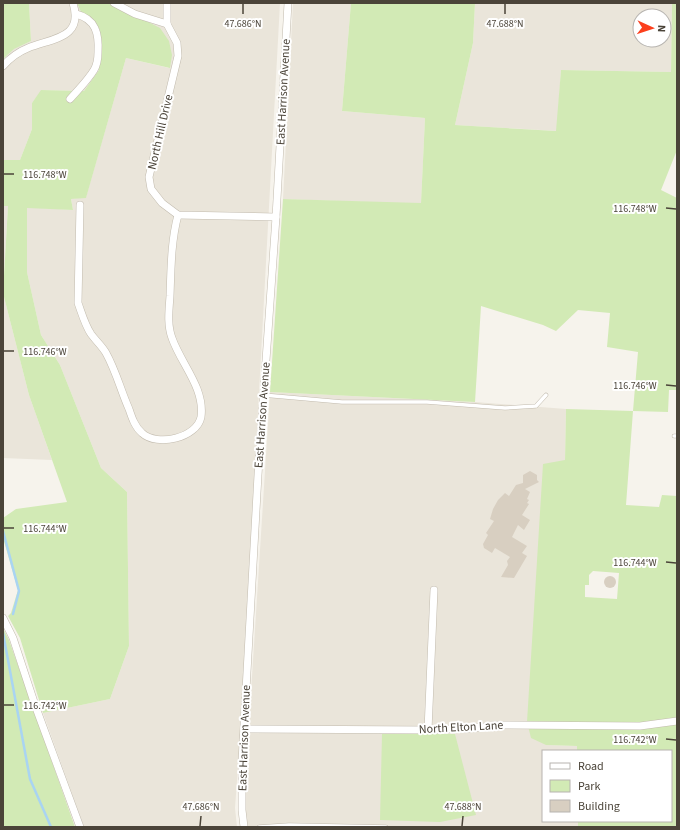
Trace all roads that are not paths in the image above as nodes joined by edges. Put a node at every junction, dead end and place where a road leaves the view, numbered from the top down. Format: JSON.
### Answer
{"nodes":[{"id":1,"x":73,"y":3,"type":"edge"},
{"id":2,"x":114,"y":3,"type":"edge"},
{"id":3,"x":168,"y":3,"type":"edge"},
{"id":4,"x":288,"y":3,"type":"edge"},
{"id":5,"x":76,"y":14,"type":"junction"},
{"id":6,"x":167,"y":24,"type":"junction"},
{"id":7,"x":3,"y":66,"type":"edge"},
{"id":8,"x":70,"y":99,"type":"dead end"},
{"id":9,"x":80,"y":205,"type":"dead end"},
{"id":10,"x":178,"y":215,"type":"junction"},
{"id":11,"x":276,"y":217,"type":"junction"},
{"id":12,"x":263,"y":395,"type":"junction"},
{"id":13,"x":546,"y":395,"type":"dead end"},
{"id":14,"x":434,"y":590,"type":"dead end"},
{"id":15,"x":3,"y":618,"type":"edge"},
{"id":16,"x":677,"y":721,"type":"edge"},
{"id":17,"x":244,"y":729,"type":"junction"},
{"id":18,"x":428,"y":730,"type":"junction"},
{"id":19,"x":80,"y":827,"type":"edge"},
{"id":20,"x":244,"y":827,"type":"edge"},
{"id":21,"x":259,"y":827,"type":"edge"},
{"id":22,"x":386,"y":827,"type":"edge"}],
"edges":[{"from":1,"to":5,"type":"street"},
{"from":2,"to":6,"type":"street"},
{"from":3,"to":6,"type":"street"},
{"from":4,"to":11,"type":"street","name":"East Harrison Avenue"},
{"from":5,"to":7,"type":"street"},
{"from":5,"to":8,"type":"street"},
{"from":6,"to":10,"type":"street","name":"North Hill Drive"},
{"from":9,"to":10,"type":"street"},
{"from":10,"to":11,"type":"street"},
{"from":11,"to":12,"type":"street","name":"East Harrison Avenue"},
{"from":12,"to":13,"type":"lane"},
{"from":12,"to":17,"type":"street","name":"East Harrison Avenue"},
{"from":14,"to":18,"type":"street"},
{"from":15,"to":19,"type":"street"},
{"from":16,"to":18,"type":"street","name":"North Elton Lane"},
{"from":17,"to":18,"type":"street","name":"North Elton Lane"},
{"from":17,"to":20,"type":"street","name":"East Harrison Avenue"},
{"from":21,"to":22,"type":"lane"}]}
